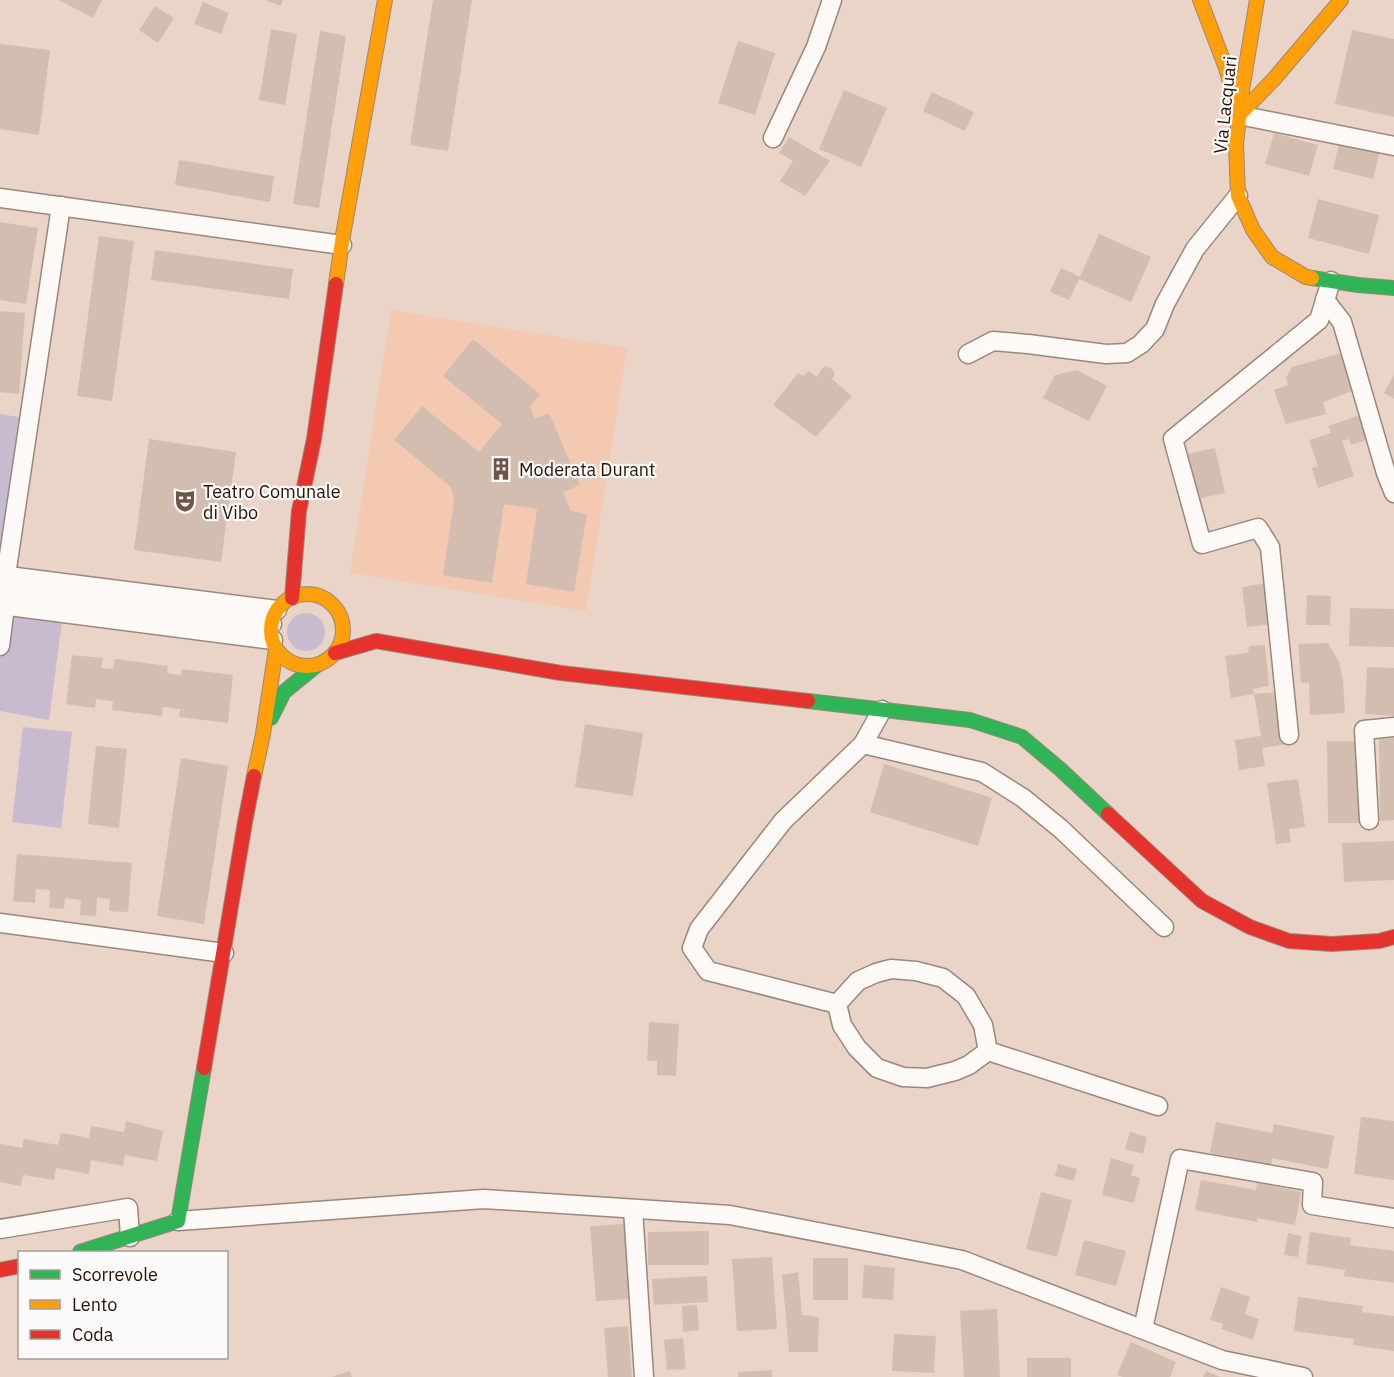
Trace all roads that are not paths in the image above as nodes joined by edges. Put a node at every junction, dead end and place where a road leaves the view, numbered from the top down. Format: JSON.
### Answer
{"nodes":[{"id":1,"x":385,"y":0,"type":"edge"},
{"id":2,"x":832,"y":0,"type":"edge"},
{"id":3,"x":1200,"y":0,"type":"edge"},
{"id":4,"x":1257,"y":0,"type":"edge"},
{"id":5,"x":1341,"y":0,"type":"edge"},
{"id":6,"x":1239,"y":115,"type":"junction"},
{"id":7,"x":773,"y":138,"type":"dead end"},
{"id":8,"x":1394,"y":146,"type":"edge"},
{"id":9,"x":1238,"y":196,"type":"junction"},
{"id":10,"x":0,"y":198,"type":"edge"},
{"id":11,"x":61,"y":206,"type":"junction"},
{"id":12,"x":342,"y":245,"type":"junction"},
{"id":13,"x":1331,"y":281,"type":"junction"},
{"id":14,"x":1394,"y":288,"type":"edge"},
{"id":15,"x":1325,"y":300,"type":"junction"},
{"id":16,"x":968,"y":354,"type":"dead end"},
{"id":17,"x":1394,"y":493,"type":"edge"},
{"id":18,"x":299,"y":511,"type":"junction"},
{"id":19,"x":306,"y":568,"type":"dead end"},
{"id":20,"x":2,"y":579,"type":"edge"},
{"id":21,"x":317,"y":585,"type":"dead end"},
{"id":22,"x":292,"y":598,"type":"junction"},
{"id":23,"x":328,"y":601,"type":"junction"},
{"id":24,"x":3,"y":605,"type":"edge"},
{"id":25,"x":338,"y":613,"type":"junction"},
{"id":26,"x":275,"y":631,"type":"junction"},
{"id":27,"x":367,"y":634,"type":"junction"},
{"id":28,"x":0,"y":646,"type":"edge"},
{"id":29,"x":335,"y":653,"type":"junction"},
{"id":30,"x":317,"y":665,"type":"junction"},
{"id":31,"x":882,"y":710,"type":"junction"},
{"id":32,"x":1394,"y":727,"type":"edge"},
{"id":33,"x":263,"y":734,"type":"junction"},
{"id":34,"x":1289,"y":735,"type":"dead end"},
{"id":35,"x":863,"y":744,"type":"junction"},
{"id":36,"x":1369,"y":820,"type":"dead end"},
{"id":37,"x":0,"y":923,"type":"edge"},
{"id":38,"x":1164,"y":927,"type":"dead end"},
{"id":39,"x":1394,"y":937,"type":"edge"},
{"id":40,"x":224,"y":953,"type":"junction"},
{"id":41,"x":837,"y":1004,"type":"junction"},
{"id":42,"x":988,"y":1051,"type":"junction"},
{"id":43,"x":1158,"y":1106,"type":"dead end"},
{"id":44,"x":633,"y":1209,"type":"junction"},
{"id":45,"x":1394,"y":1218,"type":"edge"},
{"id":46,"x":178,"y":1221,"type":"junction"},
{"id":47,"x":0,"y":1229,"type":"edge"},
{"id":48,"x":130,"y":1237,"type":"junction"},
{"id":49,"x":83,"y":1251,"type":"edge"},
{"id":50,"x":18,"y":1266,"type":"edge"},
{"id":51,"x":0,"y":1270,"type":"edge"},
{"id":52,"x":1143,"y":1329,"type":"junction"},
{"id":53,"x":644,"y":1377,"type":"edge"},
{"id":54,"x":1303,"y":1377,"type":"edge"}],
"edges":[{"from":1,"to":12,"type":"main road"},
{"from":2,"to":7,"type":"street"},
{"from":3,"to":6,"type":"main road"},
{"from":4,"to":6,"type":"main road","name":"Via Lacquari"},
{"from":5,"to":6,"type":"main road"},
{"from":6,"to":8,"type":"street"},
{"from":6,"to":9,"type":"main road","name":"Via Lacquari"},
{"from":9,"to":13,"type":"main road","name":"Via Lacquari"},
{"from":9,"to":16,"type":"street"},
{"from":10,"to":11,"type":"street"},
{"from":11,"to":12,"type":"street"},
{"from":11,"to":20,"type":"street"},
{"from":12,"to":18,"type":"main road"},
{"from":13,"to":14,"type":"main road","name":"Via Lacquari"},
{"from":13,"to":15,"type":"street"},
{"from":15,"to":17,"type":"street"},
{"from":15,"to":34,"type":"street"},
{"from":18,"to":19,"type":"main road"},
{"from":18,"to":22,"type":"main road"},
{"from":20,"to":26,"type":"street"},
{"from":21,"to":23,"type":"main road"},
{"from":22,"to":23,"type":"main road"},
{"from":22,"to":26,"type":"main road"},
{"from":23,"to":25,"type":"main road"},
{"from":24,"to":26,"type":"street"},
{"from":24,"to":28,"type":"street"},
{"from":25,"to":27,"type":"main road"},
{"from":25,"to":29,"type":"main road"},
{"from":26,"to":30,"type":"main road"},
{"from":26,"to":33,"type":"main road"},
{"from":27,"to":29,"type":"main road"},
{"from":27,"to":31,"type":"main road"},
{"from":29,"to":30,"type":"main road"},
{"from":30,"to":33,"type":"main road"},
{"from":31,"to":35,"type":"street"},
{"from":31,"to":39,"type":"main road"},
{"from":32,"to":36,"type":"street"},
{"from":33,"to":40,"type":"main road"},
{"from":35,"to":38,"type":"street"},
{"from":35,"to":41,"type":"street"},
{"from":37,"to":40,"type":"street"},
{"from":40,"to":46,"type":"main road"},
{"from":41,"to":42,"type":"street"},
{"from":41,"to":42,"type":"street"},
{"from":42,"to":43,"type":"street"},
{"from":44,"to":46,"type":"street"},
{"from":44,"to":52,"type":"street"},
{"from":44,"to":53,"type":"street"},
{"from":45,"to":52,"type":"street"},
{"from":46,"to":48,"type":"main road"},
{"from":47,"to":48,"type":"street"},
{"from":48,"to":49,"type":"main road"},
{"from":50,"to":51,"type":"main road"},
{"from":52,"to":54,"type":"street"}]}
